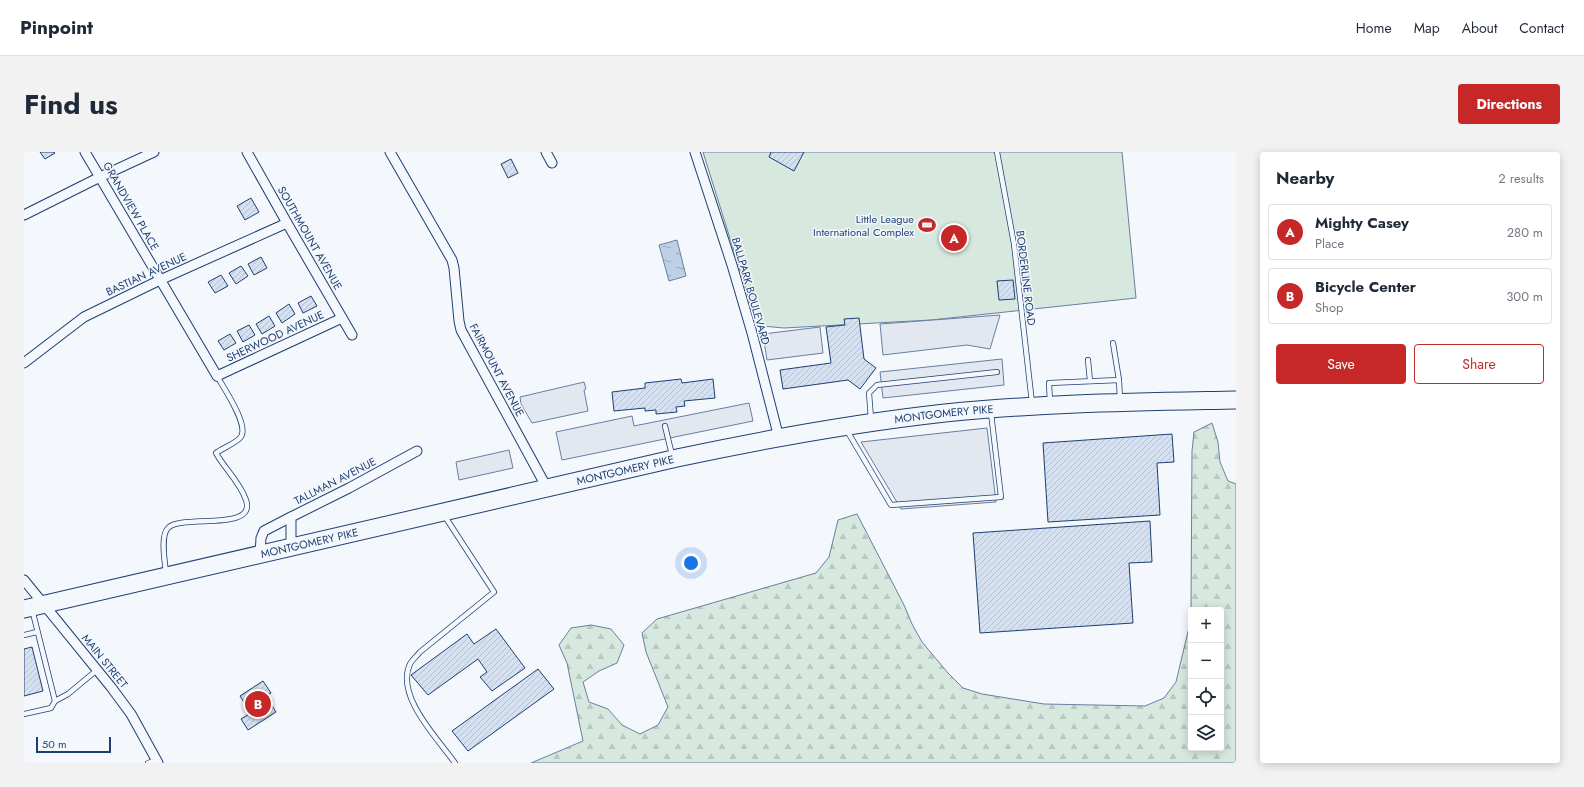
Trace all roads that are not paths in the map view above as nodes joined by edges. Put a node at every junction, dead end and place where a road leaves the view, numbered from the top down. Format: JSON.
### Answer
{"nodes":[{"id":1,"x":85,"y":152,"type":"edge"},
{"id":2,"x":154,"y":152,"type":"edge"},
{"id":3,"x":247,"y":152,"type":"edge"},
{"id":4,"x":390,"y":152,"type":"edge"},
{"id":5,"x":546,"y":152,"type":"edge"},
{"id":6,"x":695,"y":152,"type":"edge"},
{"id":7,"x":997,"y":152,"type":"edge"},
{"id":8,"x":552,"y":163,"type":"dead end"},
{"id":9,"x":100,"y":177,"type":"junction"},
{"id":10,"x":24,"y":216,"type":"edge"},
{"id":11,"x":287,"y":223,"type":"junction"},
{"id":12,"x":160,"y":280,"type":"junction"},
{"id":13,"x":342,"y":318,"type":"junction"},
{"id":14,"x":352,"y":335,"type":"dead end"},
{"id":15,"x":1113,"y":343,"type":"dead end"},
{"id":16,"x":1088,"y":360,"type":"dead end"},
{"id":17,"x":24,"y":363,"type":"edge"},
{"id":18,"x":998,"y":372,"type":"dead end"},
{"id":19,"x":217,"y":376,"type":"junction"},
{"id":20,"x":1119,"y":380,"type":"junction"},
{"id":21,"x":1090,"y":381,"type":"junction"},
{"id":22,"x":1236,"y":400,"type":"edge"},
{"id":23,"x":1120,"y":403,"type":"junction"},
{"id":24,"x":1050,"y":406,"type":"junction"},
{"id":25,"x":1032,"y":407,"type":"junction"},
{"id":26,"x":990,"y":409,"type":"junction"},
{"id":27,"x":871,"y":422,"type":"junction"},
{"id":28,"x":665,"y":426,"type":"dead end"},
{"id":29,"x":844,"y":427,"type":"junction"},
{"id":30,"x":778,"y":438,"type":"junction"},
{"id":31,"x":417,"y":451,"type":"dead end"},
{"id":32,"x":673,"y":458,"type":"junction"},
{"id":33,"x":547,"y":488,"type":"junction"},
{"id":34,"x":442,"y":512,"type":"junction"},
{"id":35,"x":291,"y":517,"type":"junction"},
{"id":36,"x":291,"y":547,"type":"junction"},
{"id":37,"x":260,"y":554,"type":"junction"},
{"id":38,"x":166,"y":576,"type":"junction"},
{"id":39,"x":24,"y":580,"type":"edge"},
{"id":40,"x":33,"y":607,"type":"edge"},
{"id":41,"x":37,"y":632,"type":"junction"},
{"id":42,"x":24,"y":635,"type":"edge"},
{"id":43,"x":97,"y":669,"type":"junction"},
{"id":44,"x":55,"y":700,"type":"junction"},
{"id":45,"x":24,"y":714,"type":"edge"},
{"id":46,"x":154,"y":762,"type":"edge"},
{"id":47,"x":455,"y":763,"type":"edge"}],
"edges":[{"from":1,"to":9,"type":"street","name":"GRANDVIEW PLACE"},
{"from":2,"to":9,"type":"street"},
{"from":3,"to":11,"type":"street","name":"SOUTHMOUNT AVENUE"},
{"from":4,"to":33,"type":"street","name":"FAIRMOUNT AVENUE"},
{"from":5,"to":8,"type":"street"},
{"from":6,"to":30,"type":"street","name":"BALLPARK BOULEVARD"},
{"from":7,"to":25,"type":"lane","name":"BORDERLINE ROAD"},
{"from":9,"to":10,"type":"street"},
{"from":9,"to":12,"type":"street","name":"GRANDVIEW PLACE"},
{"from":11,"to":12,"type":"street","name":"BASTIAN AVENUE"},
{"from":11,"to":13,"type":"street","name":"SOUTHMOUNT AVENUE"},
{"from":12,"to":17,"type":"street","name":"BASTIAN AVENUE"},
{"from":12,"to":19,"type":"street","name":"GRANDVIEW PLACE"},
{"from":13,"to":14,"type":"street","name":"SOUTHMOUNT AVENUE"},
{"from":13,"to":19,"type":"street","name":"SHERWOOD AVENUE"},
{"from":15,"to":20,"type":"lane"},
{"from":16,"to":21,"type":"lane"},
{"from":18,"to":27,"type":"lane"},
{"from":19,"to":38,"type":"lane"},
{"from":20,"to":21,"type":"lane"},
{"from":20,"to":23,"type":"lane"},
{"from":21,"to":24,"type":"lane"},
{"from":22,"to":23,"type":"highway","name":"MONTGOMERY PIKE"},
{"from":23,"to":24,"type":"highway","name":"MONTGOMERY PIKE"},
{"from":24,"to":25,"type":"highway","name":"MONTGOMERY PIKE"},
{"from":25,"to":26,"type":"highway","name":"MONTGOMERY PIKE"},
{"from":26,"to":27,"type":"highway","name":"MONTGOMERY PIKE"},
{"from":26,"to":29,"type":"lane"},
{"from":27,"to":29,"type":"highway","name":"MONTGOMERY PIKE"},
{"from":28,"to":32,"type":"lane"},
{"from":29,"to":30,"type":"highway","name":"MONTGOMERY PIKE"},
{"from":30,"to":32,"type":"highway","name":"MONTGOMERY PIKE"},
{"from":31,"to":35,"type":"street","name":"TALLMAN AVENUE"},
{"from":32,"to":33,"type":"highway","name":"MONTGOMERY PIKE"},
{"from":33,"to":34,"type":"highway","name":"MONTGOMERY PIKE"},
{"from":34,"to":36,"type":"highway","name":"MONTGOMERY PIKE"},
{"from":34,"to":47,"type":"lane"},
{"from":35,"to":36,"type":"street","name":"TALLMAN AVENUE"},
{"from":35,"to":37,"type":"street"},
{"from":36,"to":37,"type":"highway","name":"MONTGOMERY PIKE"},
{"from":37,"to":38,"type":"highway","name":"MONTGOMERY PIKE"},
{"from":38,"to":40,"type":"highway","name":"MONTGOMERY PIKE"},
{"from":39,"to":40,"type":"street","name":"MAIN STREET"},
{"from":40,"to":41,"type":"lane"},
{"from":40,"to":43,"type":"street","name":"MAIN STREET"},
{"from":41,"to":42,"type":"lane"},
{"from":41,"to":44,"type":"lane"},
{"from":43,"to":44,"type":"lane"},
{"from":43,"to":46,"type":"street","name":"MAIN STREET"},
{"from":44,"to":45,"type":"lane"}]}
